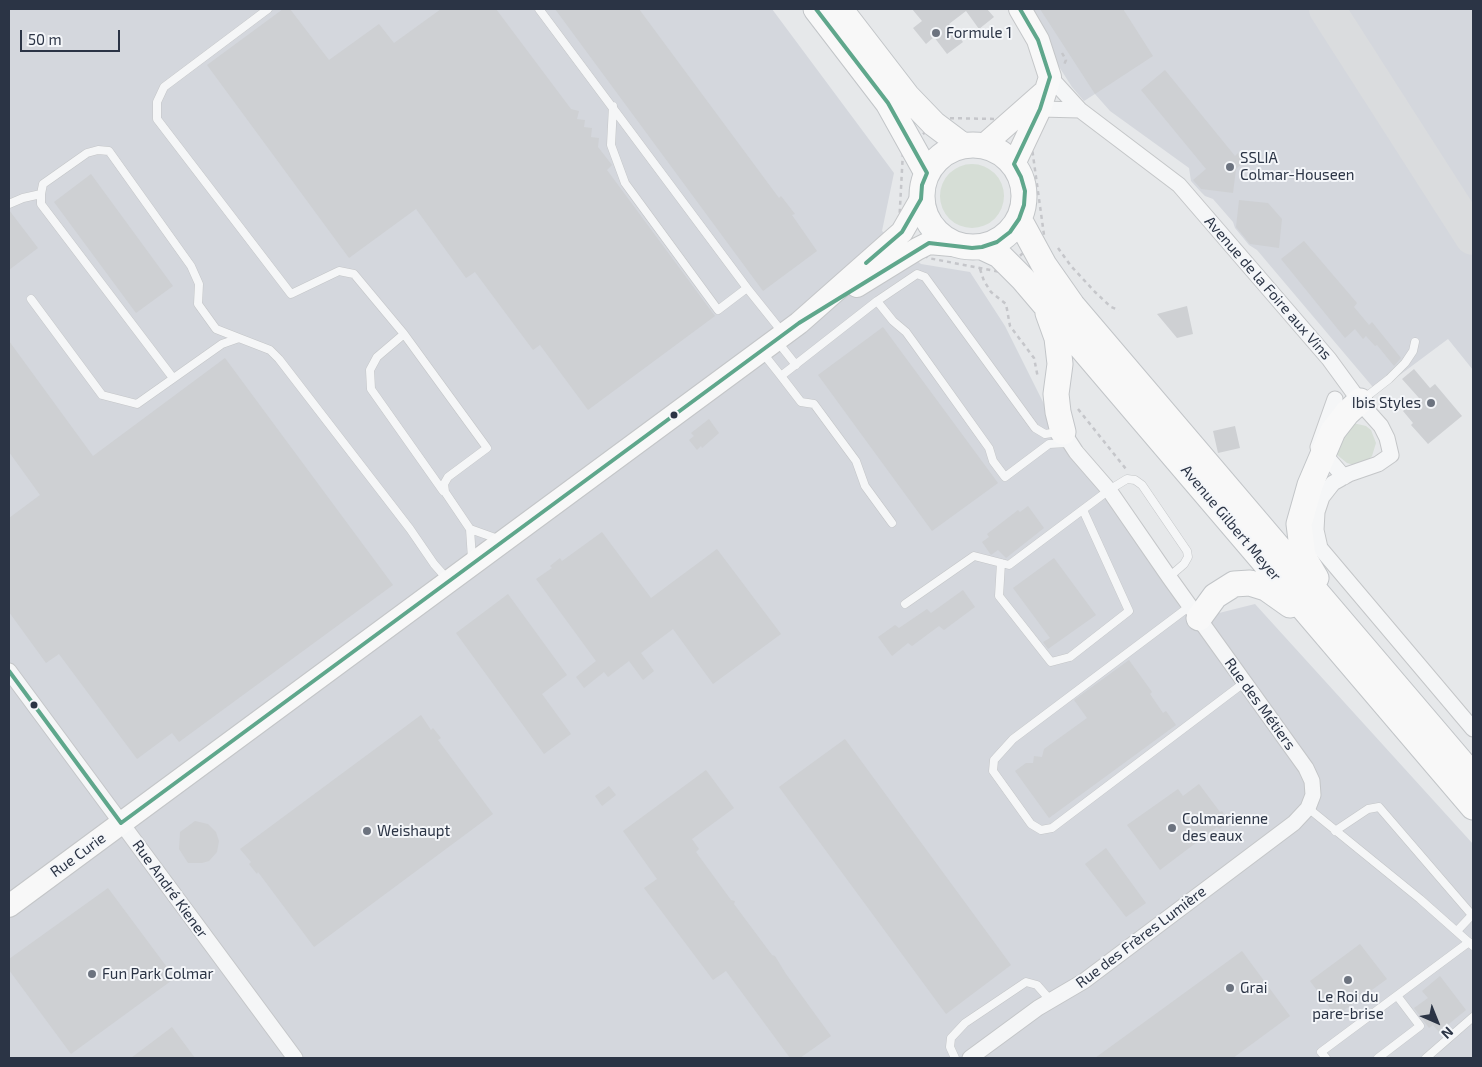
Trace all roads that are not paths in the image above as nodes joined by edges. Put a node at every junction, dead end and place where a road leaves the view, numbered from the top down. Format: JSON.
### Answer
{"nodes":[{"id":1,"x":268,"y":9,"type":"edge"},
{"id":2,"x":539,"y":9,"type":"edge"},
{"id":3,"x":816,"y":9,"type":"edge"},
{"id":4,"x":840,"y":9,"type":"edge"},
{"id":5,"x":1020,"y":9,"type":"edge"},
{"id":6,"x":1045,"y":92,"type":"junction"},
{"id":7,"x":613,"y":106,"type":"junction"},
{"id":8,"x":1080,"y":110,"type":"junction"},
{"id":9,"x":973,"y":145,"type":"junction"},
{"id":10,"x":1014,"y":164,"type":"junction"},
{"id":11,"x":927,"y":172,"type":"junction"},
{"id":12,"x":40,"y":194,"type":"junction"},
{"id":13,"x":921,"y":199,"type":"junction"},
{"id":14,"x":9,"y":204,"type":"edge"},
{"id":15,"x":1019,"y":219,"type":"junction"},
{"id":16,"x":972,"y":247,"type":"junction"},
{"id":17,"x":747,"y":288,"type":"junction"},
{"id":18,"x":31,"y":299,"type":"dead end"},
{"id":19,"x":877,"y":301,"type":"junction"},
{"id":20,"x":1045,"y":304,"type":"junction"},
{"id":21,"x":404,"y":334,"type":"junction"},
{"id":22,"x":780,"y":337,"type":"junction"},
{"id":23,"x":239,"y":338,"type":"junction"},
{"id":24,"x":1415,"y":342,"type":"dead end"},
{"id":25,"x":796,"y":365,"type":"junction"},
{"id":26,"x":780,"y":376,"type":"junction"},
{"id":27,"x":173,"y":378,"type":"junction"},
{"id":28,"x":1335,"y":399,"type":"dead end"},
{"id":29,"x":1362,"y":404,"type":"junction"},
{"id":30,"x":1066,"y":437,"type":"junction"},
{"id":31,"x":1324,"y":453,"type":"junction"},
{"id":32,"x":1344,"y":477,"type":"junction"},
{"id":33,"x":1109,"y":490,"type":"junction"},
{"id":34,"x":444,"y":492,"type":"junction"},
{"id":35,"x":1083,"y":510,"type":"junction"},
{"id":36,"x":892,"y":523,"type":"dead end"},
{"id":37,"x":470,"y":529,"type":"junction"},
{"id":38,"x":503,"y":541,"type":"junction"},
{"id":39,"x":1001,"y":563,"type":"junction"},
{"id":40,"x":472,"y":564,"type":"junction"},
{"id":41,"x":1169,"y":577,"type":"junction"},
{"id":42,"x":450,"y":581,"type":"junction"},
{"id":43,"x":905,"y":604,"type":"dead end"},
{"id":44,"x":1194,"y":612,"type":"junction"},
{"id":45,"x":1318,"y":626,"type":"junction"},
{"id":46,"x":1349,"y":631,"type":"junction"},
{"id":47,"x":9,"y":671,"type":"edge"},
{"id":48,"x":1245,"y":682,"type":"junction"},
{"id":49,"x":1473,"y":729,"type":"edge"},
{"id":50,"x":1473,"y":776,"type":"edge"},
{"id":51,"x":1473,"y":807,"type":"edge"},
{"id":52,"x":1308,"y":808,"type":"junction"},
{"id":53,"x":121,"y":823,"type":"junction"},
{"id":54,"x":1336,"y":830,"type":"junction"},
{"id":55,"x":9,"y":906,"type":"edge"},
{"id":56,"x":1457,"y":931,"type":"junction"},
{"id":57,"x":1471,"y":944,"type":"edge"},
{"id":58,"x":1398,"y":997,"type":"dead end"},
{"id":59,"x":1051,"y":1001,"type":"junction"},
{"id":60,"x":1473,"y":1017,"type":"edge"},
{"id":61,"x":295,"y":1058,"type":"edge"},
{"id":62,"x":955,"y":1058,"type":"edge"},
{"id":63,"x":970,"y":1058,"type":"edge"},
{"id":64,"x":1326,"y":1058,"type":"edge"},
{"id":65,"x":1378,"y":1058,"type":"edge"},
{"id":66,"x":1426,"y":1058,"type":"edge"}],
"edges":[{"from":1,"to":21,"type":"lane"},
{"from":2,"to":7,"type":"lane"},
{"from":3,"to":11,"type":"main road"},
{"from":4,"to":9,"type":"main road"},
{"from":5,"to":6,"type":"main road","name":"Avenue de la Foire aux Vins"},
{"from":6,"to":8,"type":"street"},
{"from":6,"to":8,"type":"street","name":"Avenue de la Foire aux Vins"},
{"from":6,"to":9,"type":"main road"},
{"from":6,"to":10,"type":"main road"},
{"from":7,"to":17,"type":"lane"},
{"from":7,"to":17,"type":"lane"},
{"from":8,"to":29,"type":"street","name":"Avenue de la Foire aux Vins"},
{"from":9,"to":10,"type":"main road"},
{"from":9,"to":11,"type":"main road"},
{"from":10,"to":15,"type":"main road"},
{"from":11,"to":13,"type":"main road"},
{"from":12,"to":14,"type":"lane"},
{"from":12,"to":23,"type":"lane"},
{"from":12,"to":27,"type":"lane"},
{"from":13,"to":16,"type":"main road"},
{"from":13,"to":22,"type":"main road","name":"Rue Curie"},
{"from":15,"to":16,"type":"main road"},
{"from":15,"to":46,"type":"main road","name":"Avenue Gilbert Meyer"},
{"from":16,"to":20,"type":"main road","name":"Avenue Gilbert Meyer"},
{"from":16,"to":22,"type":"main road","name":"Rue Curie"},
{"from":17,"to":22,"type":"lane"},
{"from":18,"to":27,"type":"lane"},
{"from":19,"to":25,"type":"lane"},
{"from":19,"to":30,"type":"lane"},
{"from":19,"to":30,"type":"lane"},
{"from":20,"to":30,"type":"main road"},
{"from":20,"to":45,"type":"main road","name":"Avenue Gilbert Meyer"},
{"from":21,"to":34,"type":"lane"},
{"from":21,"to":34,"type":"lane"},
{"from":22,"to":25,"type":"lane"},
{"from":22,"to":26,"type":"lane"},
{"from":22,"to":38,"type":"main road","name":"Rue Curie"},
{"from":23,"to":27,"type":"lane"},
{"from":23,"to":42,"type":"lane"},
{"from":24,"to":29,"type":"lane"},
{"from":25,"to":26,"type":"lane"},
{"from":26,"to":36,"type":"lane"},
{"from":28,"to":31,"type":"street"},
{"from":29,"to":31,"type":"main road"},
{"from":29,"to":32,"type":"street","name":"Avenue de la Foire aux Vins"},
{"from":30,"to":33,"type":"street","name":"Rue des Métiers"},
{"from":31,"to":32,"type":"street"},
{"from":31,"to":46,"type":"main road"},
{"from":32,"to":49,"type":"street","name":"Avenue de la Foire aux Vins"},
{"from":33,"to":35,"type":"lane"},
{"from":33,"to":41,"type":"street","name":"Rue des Métiers"},
{"from":33,"to":41,"type":"lane"},
{"from":34,"to":37,"type":"lane"},
{"from":35,"to":39,"type":"lane"},
{"from":35,"to":39,"type":"lane"},
{"from":37,"to":38,"type":"lane"},
{"from":37,"to":40,"type":"lane"},
{"from":38,"to":40,"type":"main road","name":"Rue Curie"},
{"from":39,"to":43,"type":"lane"},
{"from":40,"to":42,"type":"main road","name":"Rue Curie"},
{"from":41,"to":44,"type":"street","name":"Rue des Métiers"},
{"from":42,"to":53,"type":"main road","name":"Rue Curie"},
{"from":44,"to":45,"type":"main road"},
{"from":44,"to":48,"type":"street","name":"Rue des Métiers"},
{"from":44,"to":48,"type":"lane"},
{"from":45,"to":51,"type":"main road","name":"Avenue Gilbert Meyer"},
{"from":46,"to":50,"type":"main road","name":"Avenue Gilbert Meyer"},
{"from":47,"to":53,"type":"street","name":"Rue André Kiener"},
{"from":48,"to":52,"type":"street","name":"Rue des Métiers"},
{"from":52,"to":54,"type":"lane"},
{"from":52,"to":59,"type":"street","name":"Rue des Frères Lumière"},
{"from":53,"to":55,"type":"main road","name":"Rue Curie"},
{"from":53,"to":61,"type":"street","name":"Rue André Kiener"},
{"from":54,"to":56,"type":"lane"},
{"from":54,"to":56,"type":"lane"},
{"from":56,"to":57,"type":"lane"},
{"from":57,"to":64,"type":"lane"},
{"from":58,"to":65,"type":"lane"},
{"from":59,"to":62,"type":"lane"},
{"from":59,"to":63,"type":"street","name":"Rue des Frères Lumière"},
{"from":60,"to":66,"type":"lane"}]}
